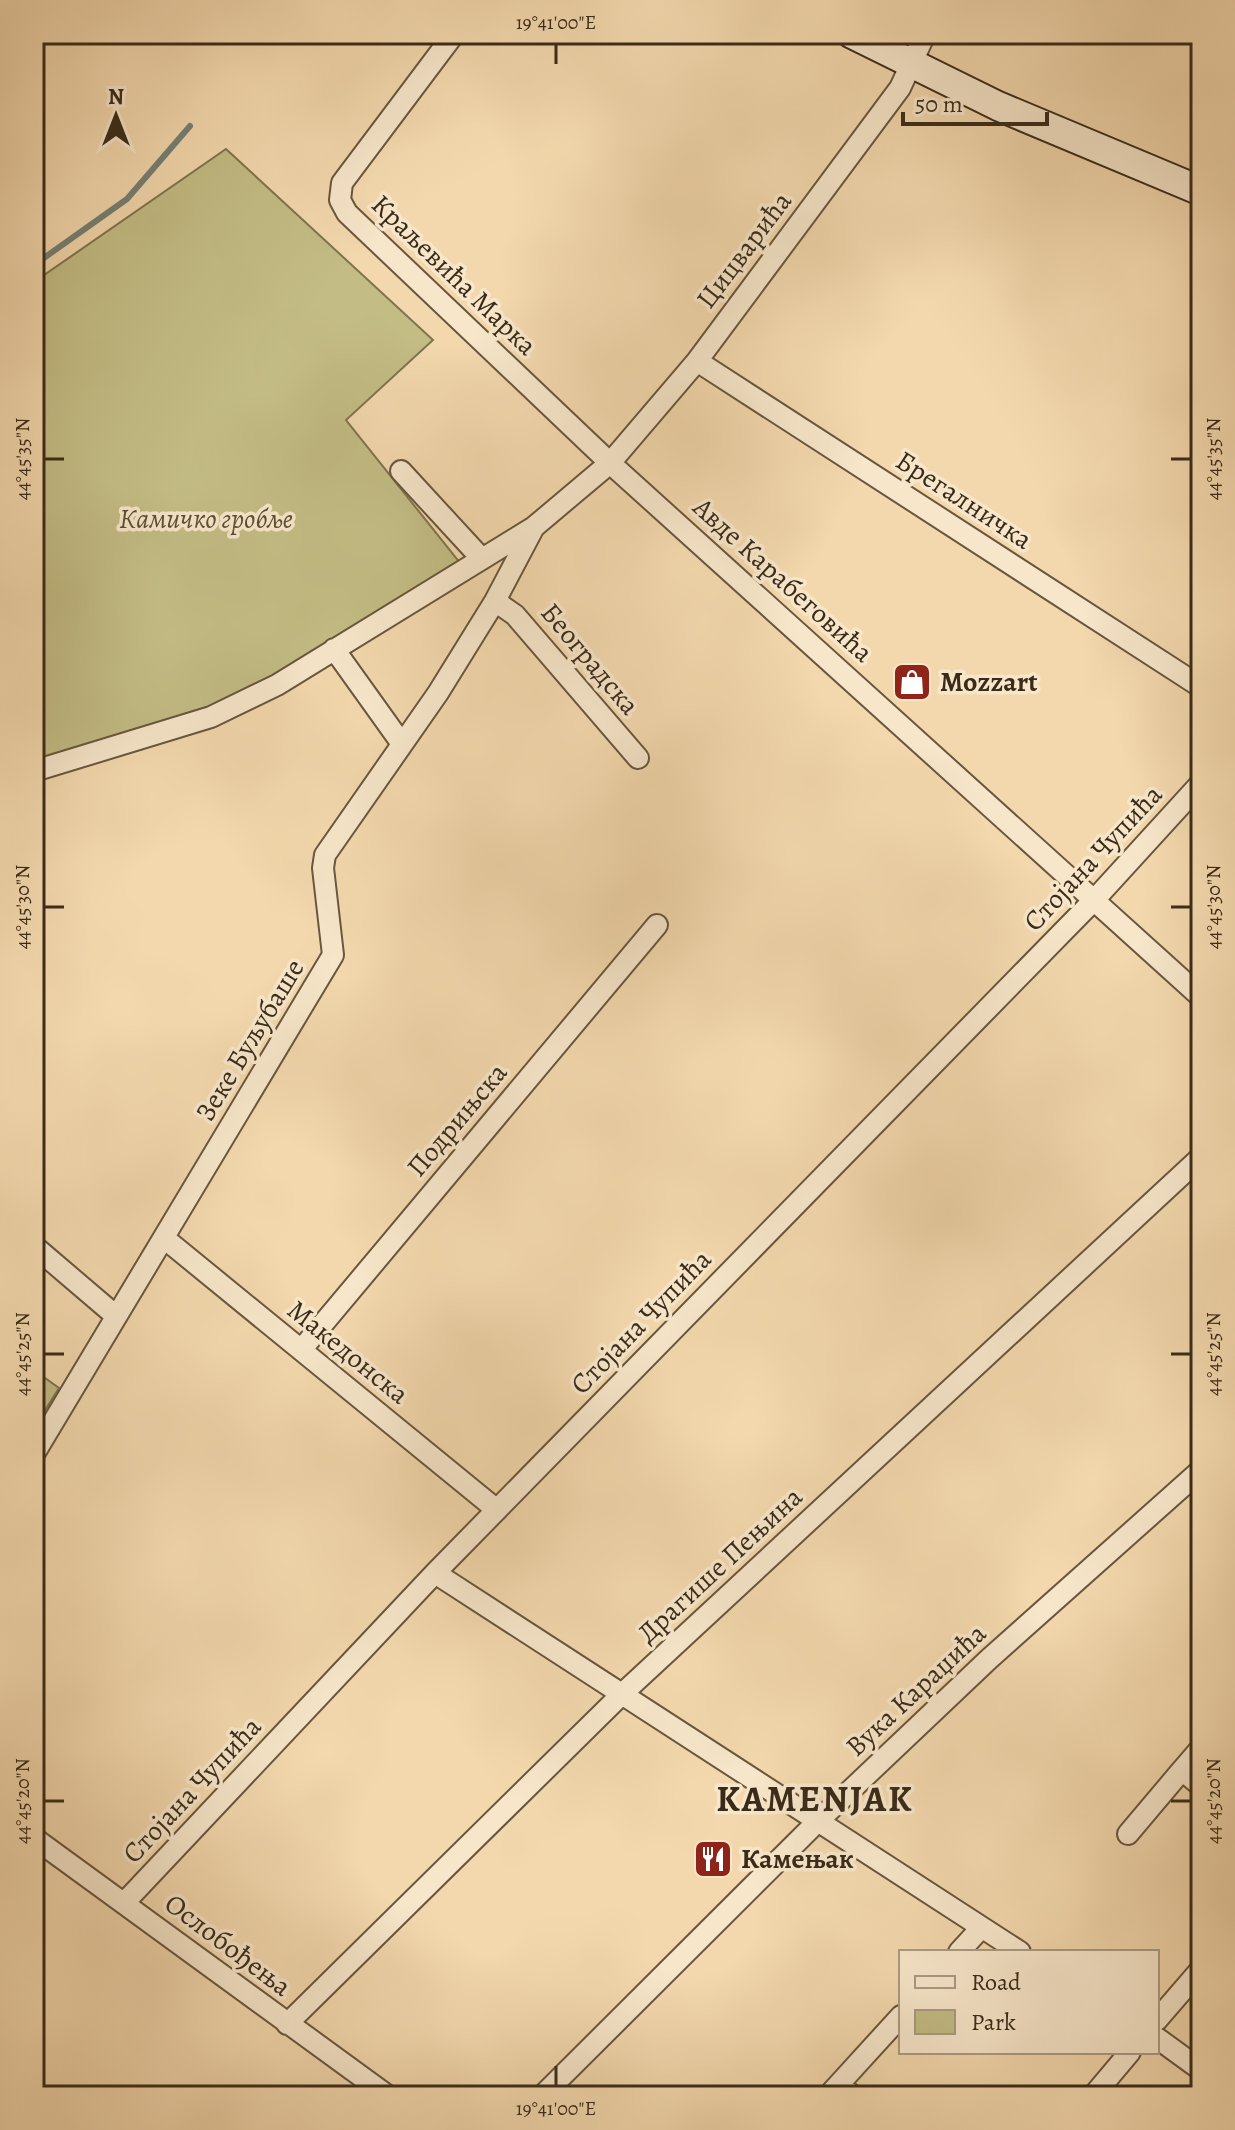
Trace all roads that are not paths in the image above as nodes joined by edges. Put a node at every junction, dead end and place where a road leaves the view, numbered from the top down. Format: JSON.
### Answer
{"nodes":[{"id":1,"x":454,"y":34,"type":"edge"},
{"id":2,"x":852,"y":34,"type":"edge"},
{"id":3,"x":925,"y":34,"type":"edge"},
{"id":4,"x":911,"y":63,"type":"junction"},
{"id":5,"x":1201,"y":191,"type":"edge"},
{"id":6,"x":697,"y":361,"type":"junction"},
{"id":7,"x":610,"y":463,"type":"junction"},
{"id":8,"x":401,"y":471,"type":"dead end"},
{"id":9,"x":534,"y":527,"type":"junction"},
{"id":10,"x":482,"y":559,"type":"junction"},
{"id":11,"x":495,"y":601,"type":"junction"},
{"id":12,"x":334,"y":649,"type":"junction"},
{"id":13,"x":1201,"y":687,"type":"edge"},
{"id":14,"x":402,"y":744,"type":"junction"},
{"id":15,"x":638,"y":758,"type":"dead end"},
{"id":16,"x":34,"y":771,"type":"edge"},
{"id":17,"x":1201,"y":783,"type":"edge"},
{"id":18,"x":1096,"y":898,"type":"junction"},
{"id":19,"x":657,"y":925,"type":"dead end"},
{"id":20,"x":1201,"y":997,"type":"edge"},
{"id":21,"x":1201,"y":1157,"type":"edge"},
{"id":22,"x":164,"y":1238,"type":"junction"},
{"id":23,"x":34,"y":1246,"type":"edge"},
{"id":24,"x":116,"y":1316,"type":"junction"},
{"id":25,"x":301,"y":1350,"type":"junction"},
{"id":26,"x":34,"y":1454,"type":"edge"},
{"id":27,"x":1201,"y":1470,"type":"edge"},
{"id":28,"x":497,"y":1510,"type":"junction"},
{"id":29,"x":435,"y":1573,"type":"junction"},
{"id":30,"x":622,"y":1694,"type":"junction"},
{"id":31,"x":1201,"y":1748,"type":"edge"},
{"id":32,"x":1182,"y":1770,"type":"junction"},
{"id":33,"x":1201,"y":1786,"type":"edge"},
{"id":34,"x":816,"y":1823,"type":"junction"},
{"id":35,"x":1128,"y":1834,"type":"dead end"},
{"id":36,"x":34,"y":1838,"type":"edge"},
{"id":37,"x":124,"y":1903,"type":"junction"},
{"id":38,"x":981,"y":1928,"type":"junction"},
{"id":39,"x":961,"y":1950,"type":"edge"},
{"id":40,"x":1017,"y":1950,"type":"edge"},
{"id":41,"x":1201,"y":1969,"type":"edge"},
{"id":42,"x":899,"y":2018,"type":"edge"},
{"id":43,"x":1159,"y":2018,"type":"edge"},
{"id":44,"x":287,"y":2024,"type":"junction"},
{"id":45,"x":1159,"y":2039,"type":"edge"},
{"id":46,"x":1128,"y":2054,"type":"edge"},
{"id":47,"x":1201,"y":2070,"type":"edge"},
{"id":48,"x":840,"y":2092,"type":"edge"},
{"id":49,"x":388,"y":2096,"type":"edge"},
{"id":50,"x":542,"y":2096,"type":"edge"},
{"id":51,"x":1093,"y":2096,"type":"edge"}],
"edges":[{"from":1,"to":7,"type":"street","name":"Краљевића Марка"},
{"from":2,"to":4,"type":"main road"},
{"from":3,"to":4,"type":"street","name":"Цицварића"},
{"from":4,"to":5,"type":"main road"},
{"from":4,"to":6,"type":"street","name":"Цицварића"},
{"from":6,"to":7,"type":"street","name":"Цицварића"},
{"from":6,"to":13,"type":"street","name":"Брегалничка"},
{"from":7,"to":9,"type":"street","name":"Зеке Буљубаше"},
{"from":7,"to":18,"type":"street","name":"Авде Карабеговића"},
{"from":8,"to":10,"type":"street"},
{"from":9,"to":10,"type":"street"},
{"from":9,"to":11,"type":"street","name":"Зеке Буљубаше"},
{"from":10,"to":12,"type":"street"},
{"from":11,"to":14,"type":"street","name":"Зеке Буљубаше"},
{"from":11,"to":15,"type":"street","name":"Београдска"},
{"from":12,"to":14,"type":"street"},
{"from":12,"to":16,"type":"street"},
{"from":14,"to":22,"type":"street","name":"Зеке Буљубаше"},
{"from":17,"to":18,"type":"street","name":"Стојана Чупића"},
{"from":18,"to":20,"type":"street","name":"Авде Карабеговића"},
{"from":18,"to":28,"type":"street","name":"Стојана Чупића"},
{"from":19,"to":25,"type":"street","name":"Подрињска"},
{"from":21,"to":30,"type":"street","name":"Драгише Пењина"},
{"from":22,"to":24,"type":"street","name":"Зеке Буљубаше"},
{"from":22,"to":25,"type":"street","name":"Македонска"},
{"from":23,"to":24,"type":"street"},
{"from":24,"to":26,"type":"street","name":"Зеке Буљубаше"},
{"from":25,"to":28,"type":"street","name":"Македонска"},
{"from":27,"to":34,"type":"street","name":"Вука Караџића"},
{"from":28,"to":29,"type":"street","name":"Стојана Чупића"},
{"from":29,"to":30,"type":"street"},
{"from":29,"to":37,"type":"street","name":"Стојана Чупића"},
{"from":30,"to":34,"type":"street"},
{"from":30,"to":44,"type":"street","name":"Драгише Пењина"},
{"from":31,"to":32,"type":"street"},
{"from":32,"to":33,"type":"street"},
{"from":32,"to":35,"type":"street"},
{"from":34,"to":38,"type":"street"},
{"from":34,"to":50,"type":"street","name":"Вука Караџића"},
{"from":36,"to":37,"type":"street","name":"Ослобођења"},
{"from":37,"to":44,"type":"street","name":"Ослобођења"},
{"from":38,"to":39,"type":"street"},
{"from":38,"to":40,"type":"street"},
{"from":41,"to":43,"type":"street"},
{"from":42,"to":48,"type":"street"},
{"from":44,"to":49,"type":"street","name":"Ослобођења"},
{"from":45,"to":47,"type":"street"},
{"from":46,"to":51,"type":"street"}]}
